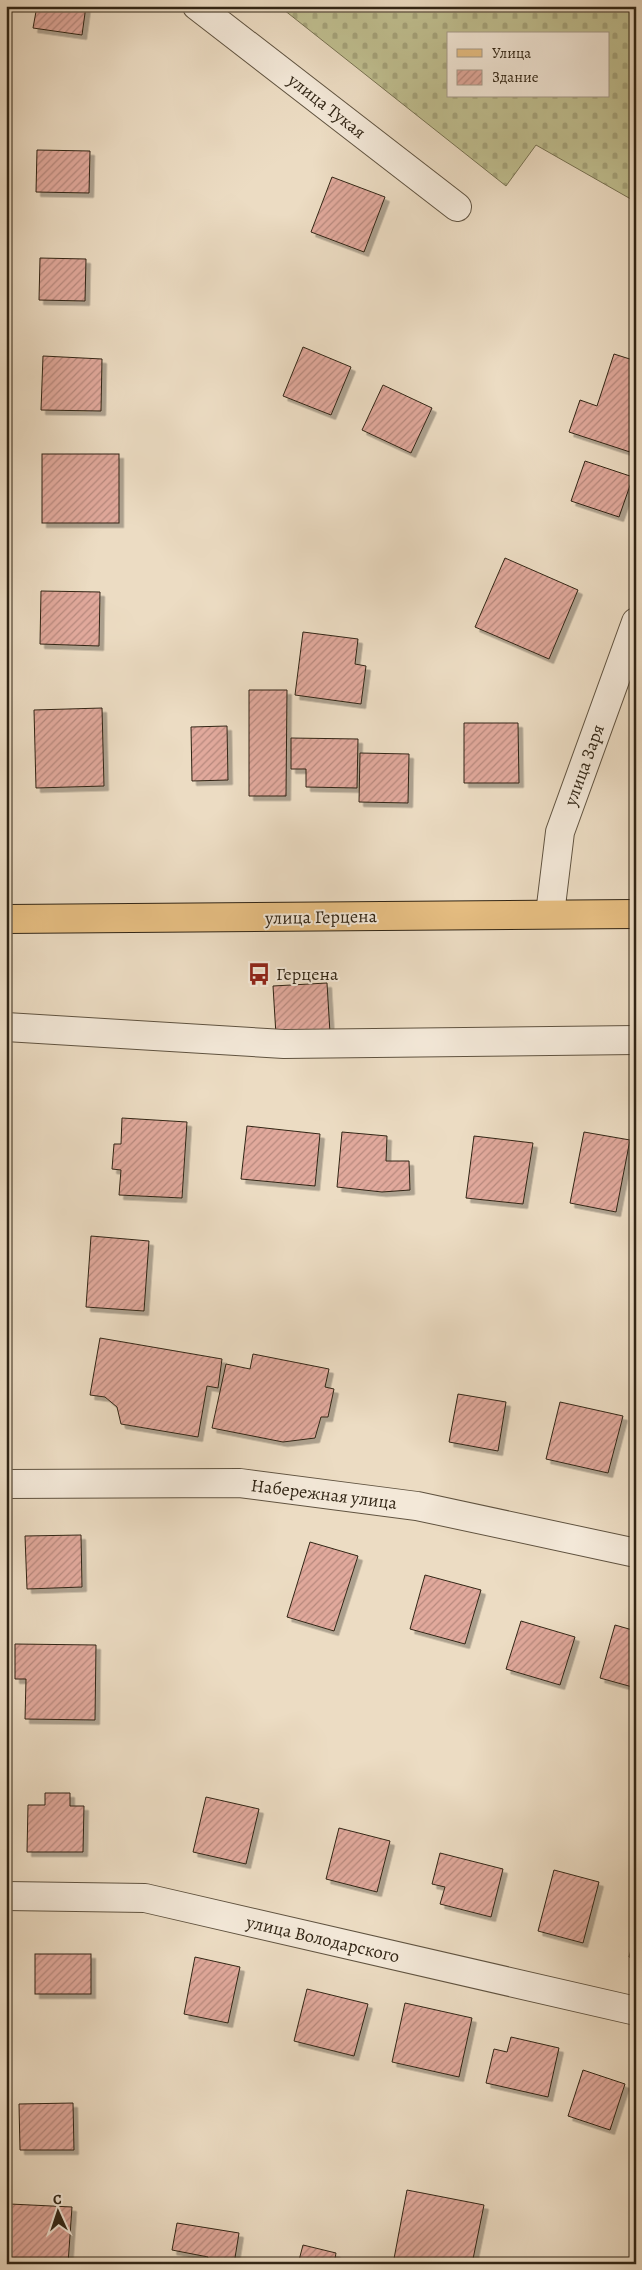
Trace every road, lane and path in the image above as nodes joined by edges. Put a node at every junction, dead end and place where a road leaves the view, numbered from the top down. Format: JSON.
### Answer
{"nodes":[{"id":1,"x":197,"y":6,"type":"edge"},
{"id":2,"x":457,"y":207,"type":"dead end"},
{"id":3,"x":636,"y":622,"type":"edge"},
{"id":4,"x":550,"y":914,"type":"junction"},
{"id":5,"x":636,"y":914,"type":"edge"},
{"id":6,"x":6,"y":919,"type":"edge"},
{"id":7,"x":6,"y":1027,"type":"edge"},
{"id":8,"x":636,"y":1040,"type":"edge"},
{"id":9,"x":6,"y":1484,"type":"edge"},
{"id":10,"x":636,"y":1553,"type":"edge"},
{"id":11,"x":6,"y":1896,"type":"edge"},
{"id":12,"x":636,"y":2011,"type":"edge"}],
"edges":[{"from":1,"to":2,"type":"street","name":"улица Тукая"},
{"from":3,"to":4,"type":"street","name":"улица Заря"},
{"from":4,"to":5,"type":"main road","name":"улица Герцена"},
{"from":4,"to":6,"type":"main road","name":"улица Герцена"},
{"from":7,"to":8,"type":"street"},
{"from":9,"to":10,"type":"street","name":"Набережная улица"},
{"from":11,"to":12,"type":"street","name":"улица Володарского"}]}
